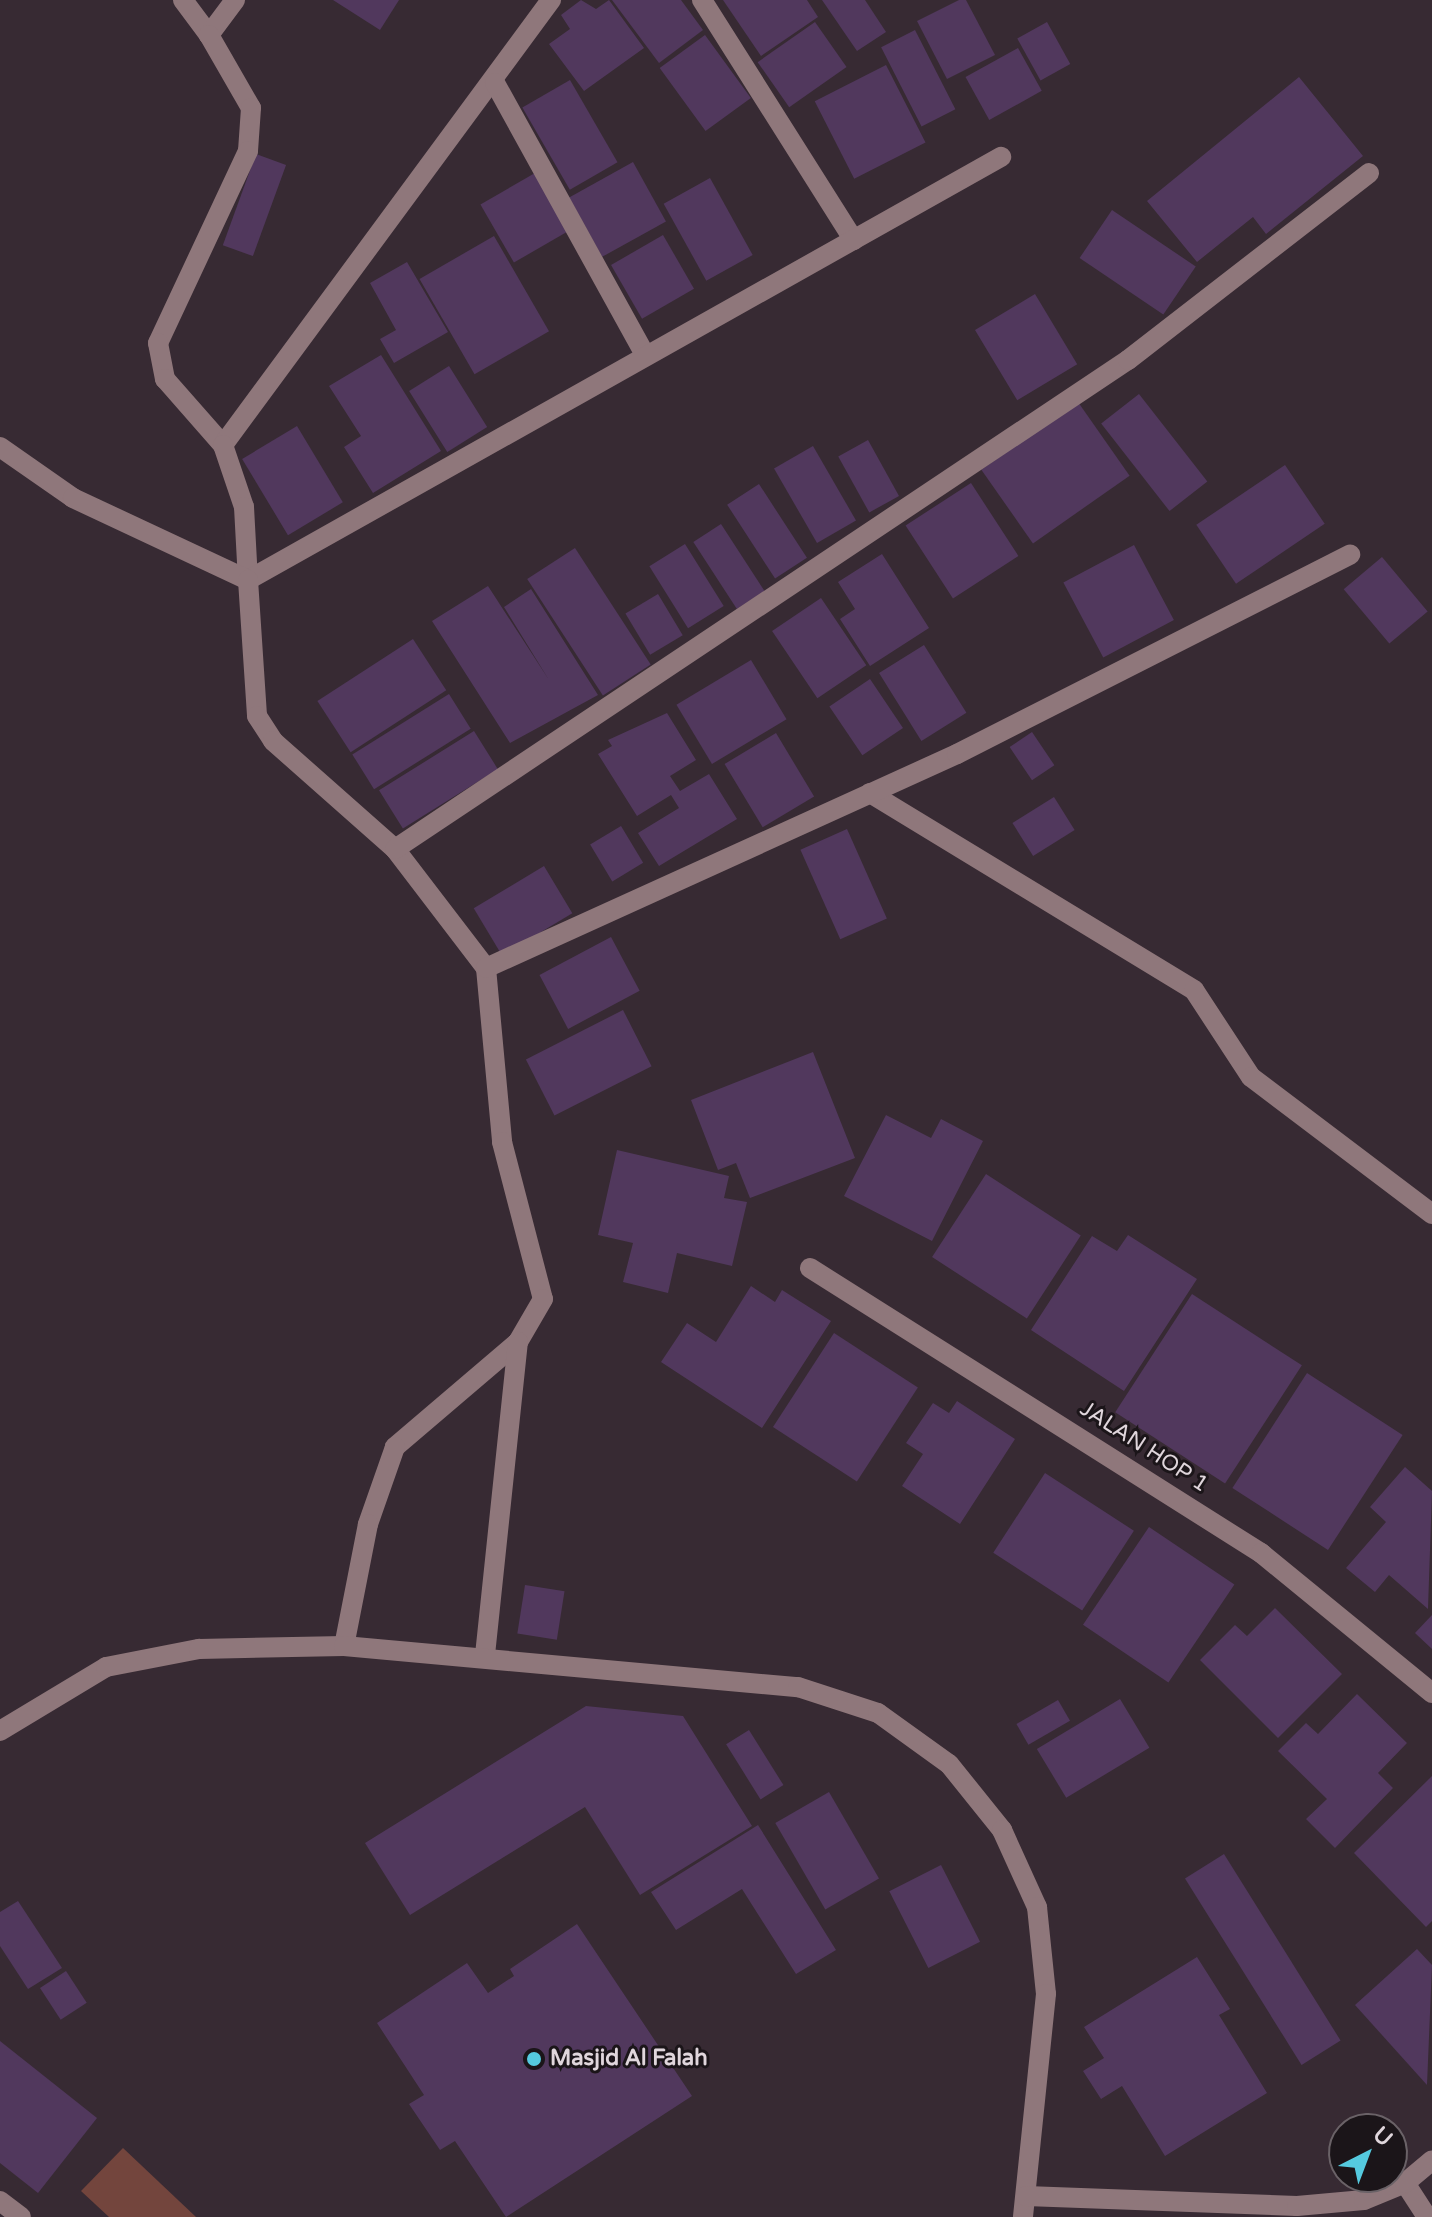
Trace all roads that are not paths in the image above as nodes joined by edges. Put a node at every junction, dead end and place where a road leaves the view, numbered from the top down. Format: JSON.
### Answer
{"nodes":[{"id":1,"x":183,"y":0,"type":"edge"},
{"id":2,"x":235,"y":0,"type":"edge"},
{"id":3,"x":551,"y":0,"type":"edge"},
{"id":4,"x":702,"y":0,"type":"edge"},
{"id":5,"x":209,"y":35,"type":"junction"},
{"id":6,"x":495,"y":83,"type":"junction"},
{"id":7,"x":1001,"y":157,"type":"dead end"},
{"id":8,"x":1369,"y":173,"type":"dead end"},
{"id":9,"x":854,"y":240,"type":"junction"},
{"id":10,"x":644,"y":353,"type":"junction"},
{"id":11,"x":223,"y":445,"type":"junction"},
{"id":12,"x":0,"y":447,"type":"edge"},
{"id":13,"x":1350,"y":555,"type":"dead end"},
{"id":14,"x":248,"y":580,"type":"junction"},
{"id":15,"x":870,"y":793,"type":"junction"},
{"id":16,"x":395,"y":849,"type":"junction"},
{"id":17,"x":486,"y":968,"type":"junction"},
{"id":18,"x":1432,"y":1214,"type":"edge"},
{"id":19,"x":810,"y":1268,"type":"dead end"},
{"id":20,"x":518,"y":1342,"type":"junction"},
{"id":21,"x":344,"y":1646,"type":"junction"},
{"id":22,"x":485,"y":1655,"type":"junction"},
{"id":23,"x":1432,"y":1693,"type":"edge"},
{"id":24,"x":0,"y":1731,"type":"edge"},
{"id":25,"x":1432,"y":2160,"type":"edge"},
{"id":26,"x":1408,"y":2180,"type":"edge"},
{"id":27,"x":1408,"y":2188,"type":"edge"},
{"id":28,"x":1381,"y":2193,"type":"edge"},
{"id":29,"x":0,"y":2201,"type":"edge"},
{"id":30,"x":1024,"y":2207,"type":"edge"},
{"id":31,"x":21,"y":2217,"type":"edge"},
{"id":32,"x":1427,"y":2217,"type":"edge"}],
"edges":[{"from":1,"to":5,"type":"street"},
{"from":2,"to":5,"type":"street"},
{"from":3,"to":6,"type":"street"},
{"from":4,"to":9,"type":"street"},
{"from":5,"to":11,"type":"street"},
{"from":6,"to":10,"type":"street"},
{"from":6,"to":11,"type":"street"},
{"from":7,"to":9,"type":"street"},
{"from":8,"to":16,"type":"street"},
{"from":9,"to":10,"type":"street"},
{"from":10,"to":14,"type":"street"},
{"from":11,"to":14,"type":"street"},
{"from":12,"to":14,"type":"street"},
{"from":13,"to":15,"type":"street"},
{"from":14,"to":16,"type":"street"},
{"from":15,"to":17,"type":"street"},
{"from":15,"to":18,"type":"street"},
{"from":16,"to":17,"type":"street"},
{"from":17,"to":20,"type":"street"},
{"from":19,"to":23,"type":"street","name":"JALAN HOP 1"},
{"from":20,"to":21,"type":"street"},
{"from":20,"to":22,"type":"street"},
{"from":21,"to":22,"type":"street"},
{"from":21,"to":24,"type":"street"},
{"from":22,"to":30,"type":"street"},
{"from":25,"to":26,"type":"street"},
{"from":27,"to":32,"type":"street"},
{"from":28,"to":30,"type":"street"},
{"from":29,"to":31,"type":"street"}]}
